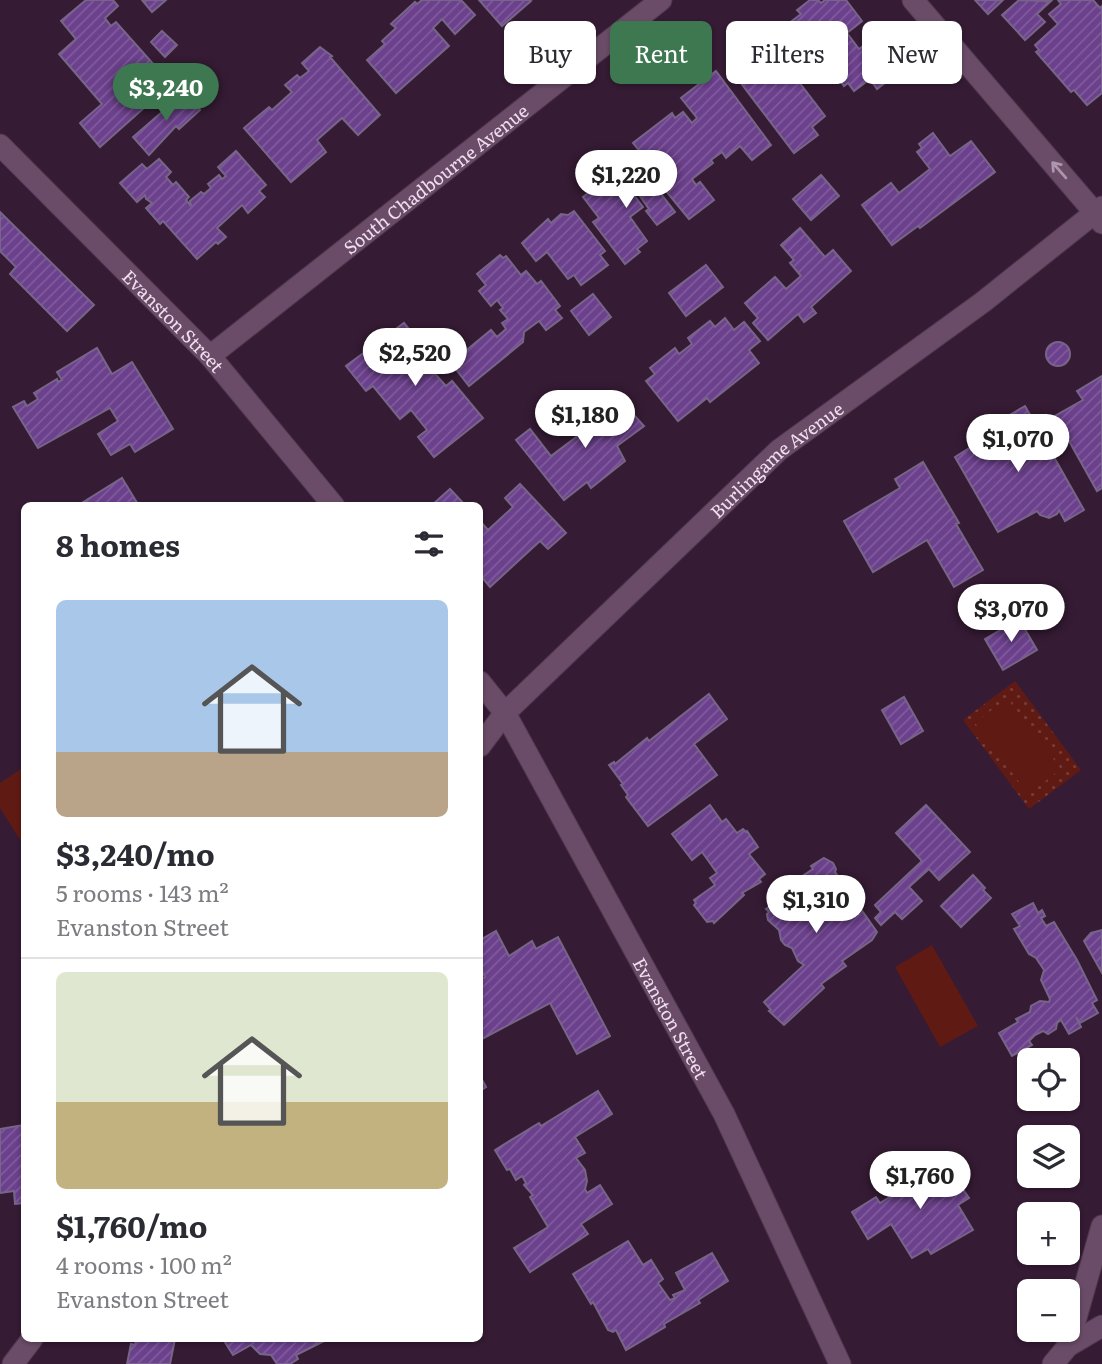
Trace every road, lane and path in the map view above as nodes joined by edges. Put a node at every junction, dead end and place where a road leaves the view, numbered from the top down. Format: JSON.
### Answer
{"nodes":[{"id":1,"x":661,"y":0,"type":"edge"},
{"id":2,"x":913,"y":0,"type":"edge"},
{"id":3,"x":0,"y":145,"type":"edge"},
{"id":4,"x":1100,"y":214,"type":"edge"},
{"id":5,"x":210,"y":355,"type":"junction"},
{"id":6,"x":331,"y":502,"type":"edge"},
{"id":7,"x":483,"y":686,"type":"edge"},
{"id":8,"x":505,"y":713,"type":"junction"},
{"id":9,"x":483,"y":742,"type":"edge"},
{"id":10,"x":1102,"y":1226,"type":"edge"},
{"id":11,"x":1102,"y":1326,"type":"edge"},
{"id":12,"x":30,"y":1342,"type":"edge"},
{"id":13,"x":1069,"y":1346,"type":"junction"},
{"id":14,"x":13,"y":1364,"type":"edge"},
{"id":15,"x":840,"y":1364,"type":"edge"},
{"id":16,"x":1053,"y":1364,"type":"edge"}],
"edges":[{"from":1,"to":5,"type":"street","name":"South Chadbourne Avenue"},
{"from":4,"to":2,"type":"street","one_way":true},
{"from":3,"to":5,"type":"street","name":"Evanston Street"},
{"from":4,"to":8,"type":"street","name":"Burlingame Avenue"},
{"from":5,"to":6,"type":"street","name":"Evanston Street"},
{"from":7,"to":8,"type":"street","name":"Evanston Street"},
{"from":8,"to":9,"type":"street","name":"Burlingame Avenue"},
{"from":8,"to":15,"type":"street","name":"Evanston Street"},
{"from":10,"to":13,"type":"street"},
{"from":11,"to":13,"type":"street"},
{"from":12,"to":14,"type":"street"},
{"from":13,"to":16,"type":"street"}]}
